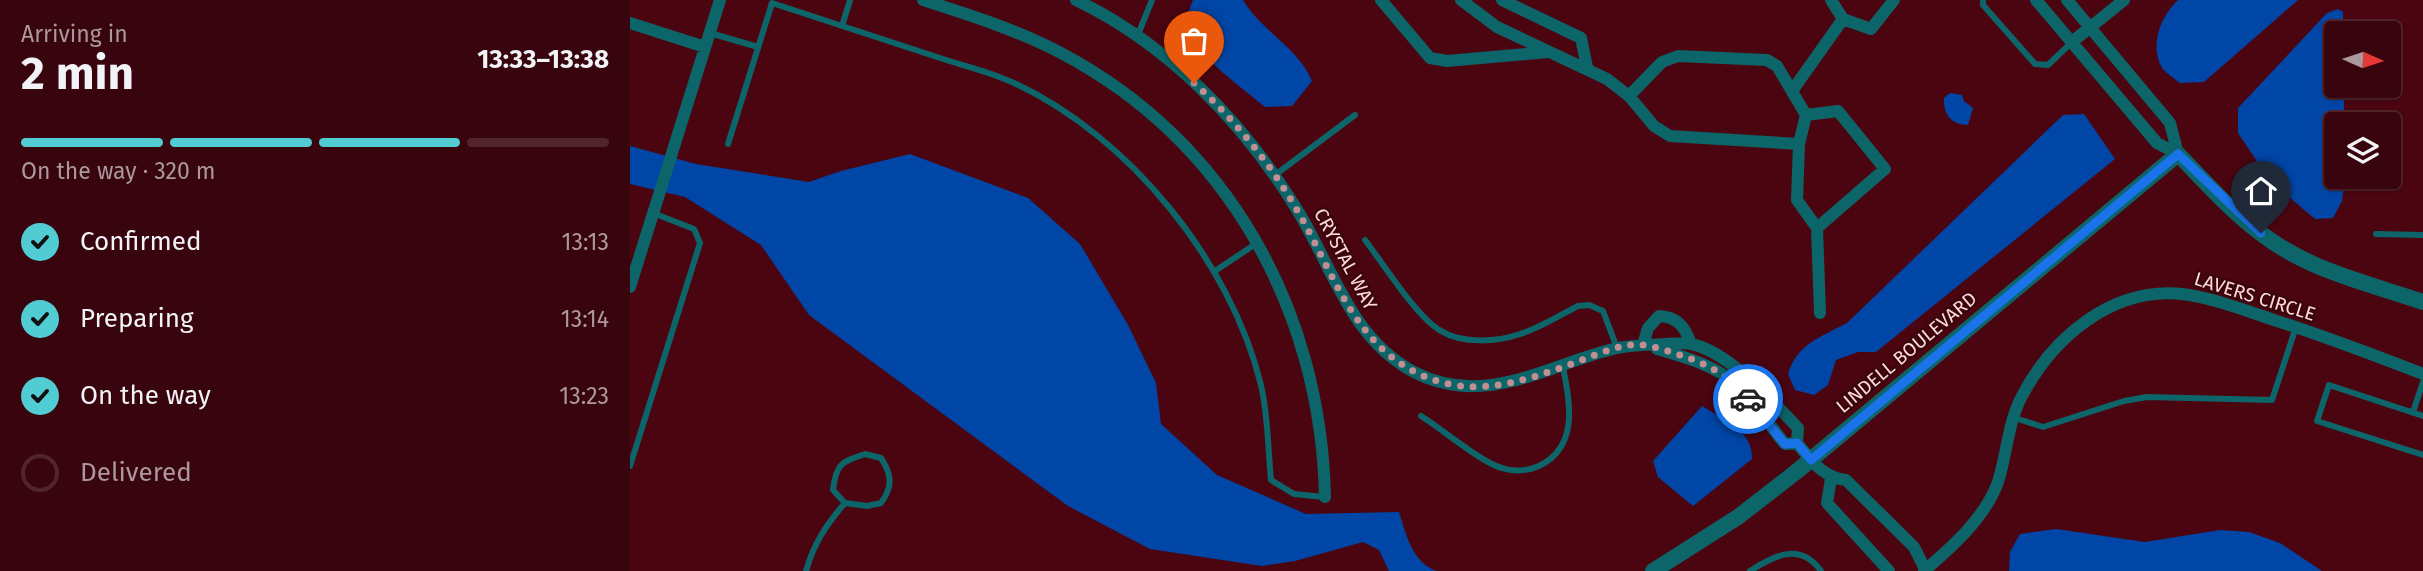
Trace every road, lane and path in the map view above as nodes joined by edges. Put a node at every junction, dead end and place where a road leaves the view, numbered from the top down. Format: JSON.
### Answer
{"nodes":[{"id":1,"x":720,"y":0,"type":"edge"},
{"id":2,"x":850,"y":0,"type":"edge"},
{"id":3,"x":923,"y":0,"type":"edge"},
{"id":4,"x":1076,"y":0,"type":"edge"},
{"id":5,"x":1152,"y":0,"type":"edge"},
{"id":6,"x":1381,"y":0,"type":"edge"},
{"id":7,"x":1461,"y":0,"type":"edge"},
{"id":8,"x":1502,"y":0,"type":"edge"},
{"id":9,"x":1831,"y":0,"type":"edge"},
{"id":10,"x":1894,"y":0,"type":"edge"},
{"id":11,"x":1983,"y":0,"type":"edge"},
{"id":12,"x":2036,"y":0,"type":"edge"},
{"id":13,"x":2068,"y":0,"type":"edge"},
{"id":14,"x":2124,"y":0,"type":"edge"},
{"id":15,"x":1843,"y":19,"type":"junction"},
{"id":16,"x":630,"y":23,"type":"edge"},
{"id":17,"x":842,"y":26,"type":"junction"},
{"id":18,"x":2090,"y":27,"type":"junction"},
{"id":19,"x":710,"y":33,"type":"junction"},
{"id":20,"x":1137,"y":37,"type":"junction"},
{"id":21,"x":2072,"y":42,"type":"junction"},
{"id":22,"x":705,"y":47,"type":"junction"},
{"id":23,"x":758,"y":47,"type":"junction"},
{"id":24,"x":1553,"y":52,"type":"junction"},
{"id":25,"x":1587,"y":67,"type":"junction"},
{"id":26,"x":1792,"y":91,"type":"junction"},
{"id":27,"x":1629,"y":96,"type":"junction"},
{"id":28,"x":1355,"y":115,"type":"dead end"},
{"id":29,"x":1806,"y":115,"type":"junction"},
{"id":30,"x":727,"y":144,"type":"dead end"},
{"id":31,"x":1798,"y":145,"type":"junction"},
{"id":32,"x":2178,"y":154,"type":"junction"},
{"id":33,"x":1275,"y":175,"type":"junction"},
{"id":34,"x":653,"y":213,"type":"junction"},
{"id":35,"x":1817,"y":228,"type":"junction"},
{"id":36,"x":2376,"y":234,"type":"dead end"},
{"id":37,"x":2423,"y":235,"type":"edge"},
{"id":38,"x":1365,"y":240,"type":"dead end"},
{"id":39,"x":1257,"y":243,"type":"junction"},
{"id":40,"x":1215,"y":271,"type":"junction"},
{"id":41,"x":630,"y":286,"type":"edge"},
{"id":42,"x":2423,"y":302,"type":"edge"},
{"id":43,"x":1820,"y":313,"type":"dead end"},
{"id":44,"x":2296,"y":327,"type":"junction"},
{"id":45,"x":1691,"y":344,"type":"junction"},
{"id":46,"x":1643,"y":345,"type":"junction"},
{"id":47,"x":1617,"y":348,"type":"junction"},
{"id":48,"x":1563,"y":367,"type":"junction"},
{"id":49,"x":2423,"y":374,"type":"edge"},
{"id":50,"x":2423,"y":382,"type":"edge"},
{"id":51,"x":2413,"y":412,"type":"junction"},
{"id":52,"x":1421,"y":416,"type":"dead end"},
{"id":53,"x":2423,"y":416,"type":"edge"},
{"id":54,"x":2015,"y":418,"type":"junction"},
{"id":55,"x":1797,"y":443,"type":"junction"},
{"id":56,"x":2423,"y":455,"type":"edge"},
{"id":57,"x":1811,"y":460,"type":"junction"},
{"id":58,"x":630,"y":466,"type":"edge"},
{"id":59,"x":1831,"y":479,"type":"junction"},
{"id":60,"x":1325,"y":497,"type":"joint"},
{"id":61,"x":845,"y":503,"type":"junction"},
{"id":62,"x":806,"y":571,"type":"edge"},
{"id":63,"x":1653,"y":571,"type":"edge"},
{"id":64,"x":1750,"y":571,"type":"edge"},
{"id":65,"x":1821,"y":571,"type":"edge"},
{"id":66,"x":1889,"y":571,"type":"edge"},
{"id":67,"x":1925,"y":571,"type":"edge"}],
"edges":[{"from":1,"to":19,"type":"street"},
{"from":2,"to":17,"type":"lane"},
{"from":3,"to":39,"type":"street"},
{"from":4,"to":20,"type":"street","name":"CRYSTAL WAY"},
{"from":5,"to":20,"type":"lane"},
{"from":6,"to":24,"type":"street"},
{"from":7,"to":24,"type":"street"},
{"from":8,"to":25,"type":"street"},
{"from":9,"to":15,"type":"street"},
{"from":10,"to":15,"type":"street"},
{"from":11,"to":21,"type":"lane"},
{"from":12,"to":21,"type":"street"},
{"from":13,"to":18,"type":"street"},
{"from":14,"to":18,"type":"street"},
{"from":15,"to":26,"type":"street"},
{"from":16,"to":22,"type":"street"},
{"from":17,"to":23,"type":"lane"},
{"from":17,"to":40,"type":"lane"},
{"from":18,"to":21,"type":"street"},
{"from":18,"to":32,"type":"street"},
{"from":19,"to":22,"type":"street"},
{"from":19,"to":23,"type":"lane"},
{"from":20,"to":33,"type":"street","name":"CRYSTAL WAY"},
{"from":21,"to":32,"type":"street"},
{"from":22,"to":34,"type":"street"},
{"from":23,"to":30,"type":"lane"},
{"from":24,"to":25,"type":"street"},
{"from":25,"to":27,"type":"street"},
{"from":26,"to":27,"type":"street"},
{"from":26,"to":29,"type":"street"},
{"from":27,"to":31,"type":"street"},
{"from":28,"to":33,"type":"lane"},
{"from":29,"to":31,"type":"street"},
{"from":29,"to":35,"type":"street"},
{"from":31,"to":35,"type":"street"},
{"from":32,"to":42,"type":"street"},
{"from":32,"to":57,"type":"street","name":"LINDELL BOULEVARD"},
{"from":33,"to":48,"type":"street","name":"CRYSTAL WAY"},
{"from":34,"to":41,"type":"street"},
{"from":34,"to":58,"type":"lane"},
{"from":35,"to":43,"type":"street"},
{"from":36,"to":37,"type":"lane"},
{"from":38,"to":47,"type":"lane"},
{"from":39,"to":40,"type":"lane"},
{"from":39,"to":60,"type":"street"},
{"from":40,"to":60,"type":"lane"},
{"from":44,"to":49,"type":"street","name":"LAVERS CIRCLE"},
{"from":44,"to":54,"type":"lane"},
{"from":44,"to":54,"type":"street","name":"LAVERS CIRCLE"},
{"from":45,"to":46,"type":"street","name":"CRYSTAL WAY"},
{"from":45,"to":46,"type":"street","name":"CRYSTAL WAY"},
{"from":45,"to":55,"type":"street","name":"CRYSTAL WAY"},
{"from":46,"to":47,"type":"street","name":"CRYSTAL WAY"},
{"from":46,"to":55,"type":"street","name":"CRYSTAL WAY"},
{"from":47,"to":48,"type":"street","name":"CRYSTAL WAY"},
{"from":48,"to":52,"type":"lane"},
{"from":50,"to":51,"type":"lane"},
{"from":51,"to":53,"type":"lane"},
{"from":51,"to":56,"type":"lane"},
{"from":54,"to":67,"type":"street","name":"LAVERS CIRCLE"},
{"from":55,"to":57,"type":"street","name":"CRYSTAL WAY"},
{"from":57,"to":59,"type":"street","name":"CRYSTAL WAY"},
{"from":57,"to":63,"type":"street","name":"LINDELL BOULEVARD"},
{"from":59,"to":66,"type":"street"},
{"from":59,"to":67,"type":"street","name":"CRYSTAL WAY"},
{"from":61,"to":61,"type":"lane"},
{"from":61,"to":62,"type":"lane"},
{"from":64,"to":65,"type":"lane"}]}
